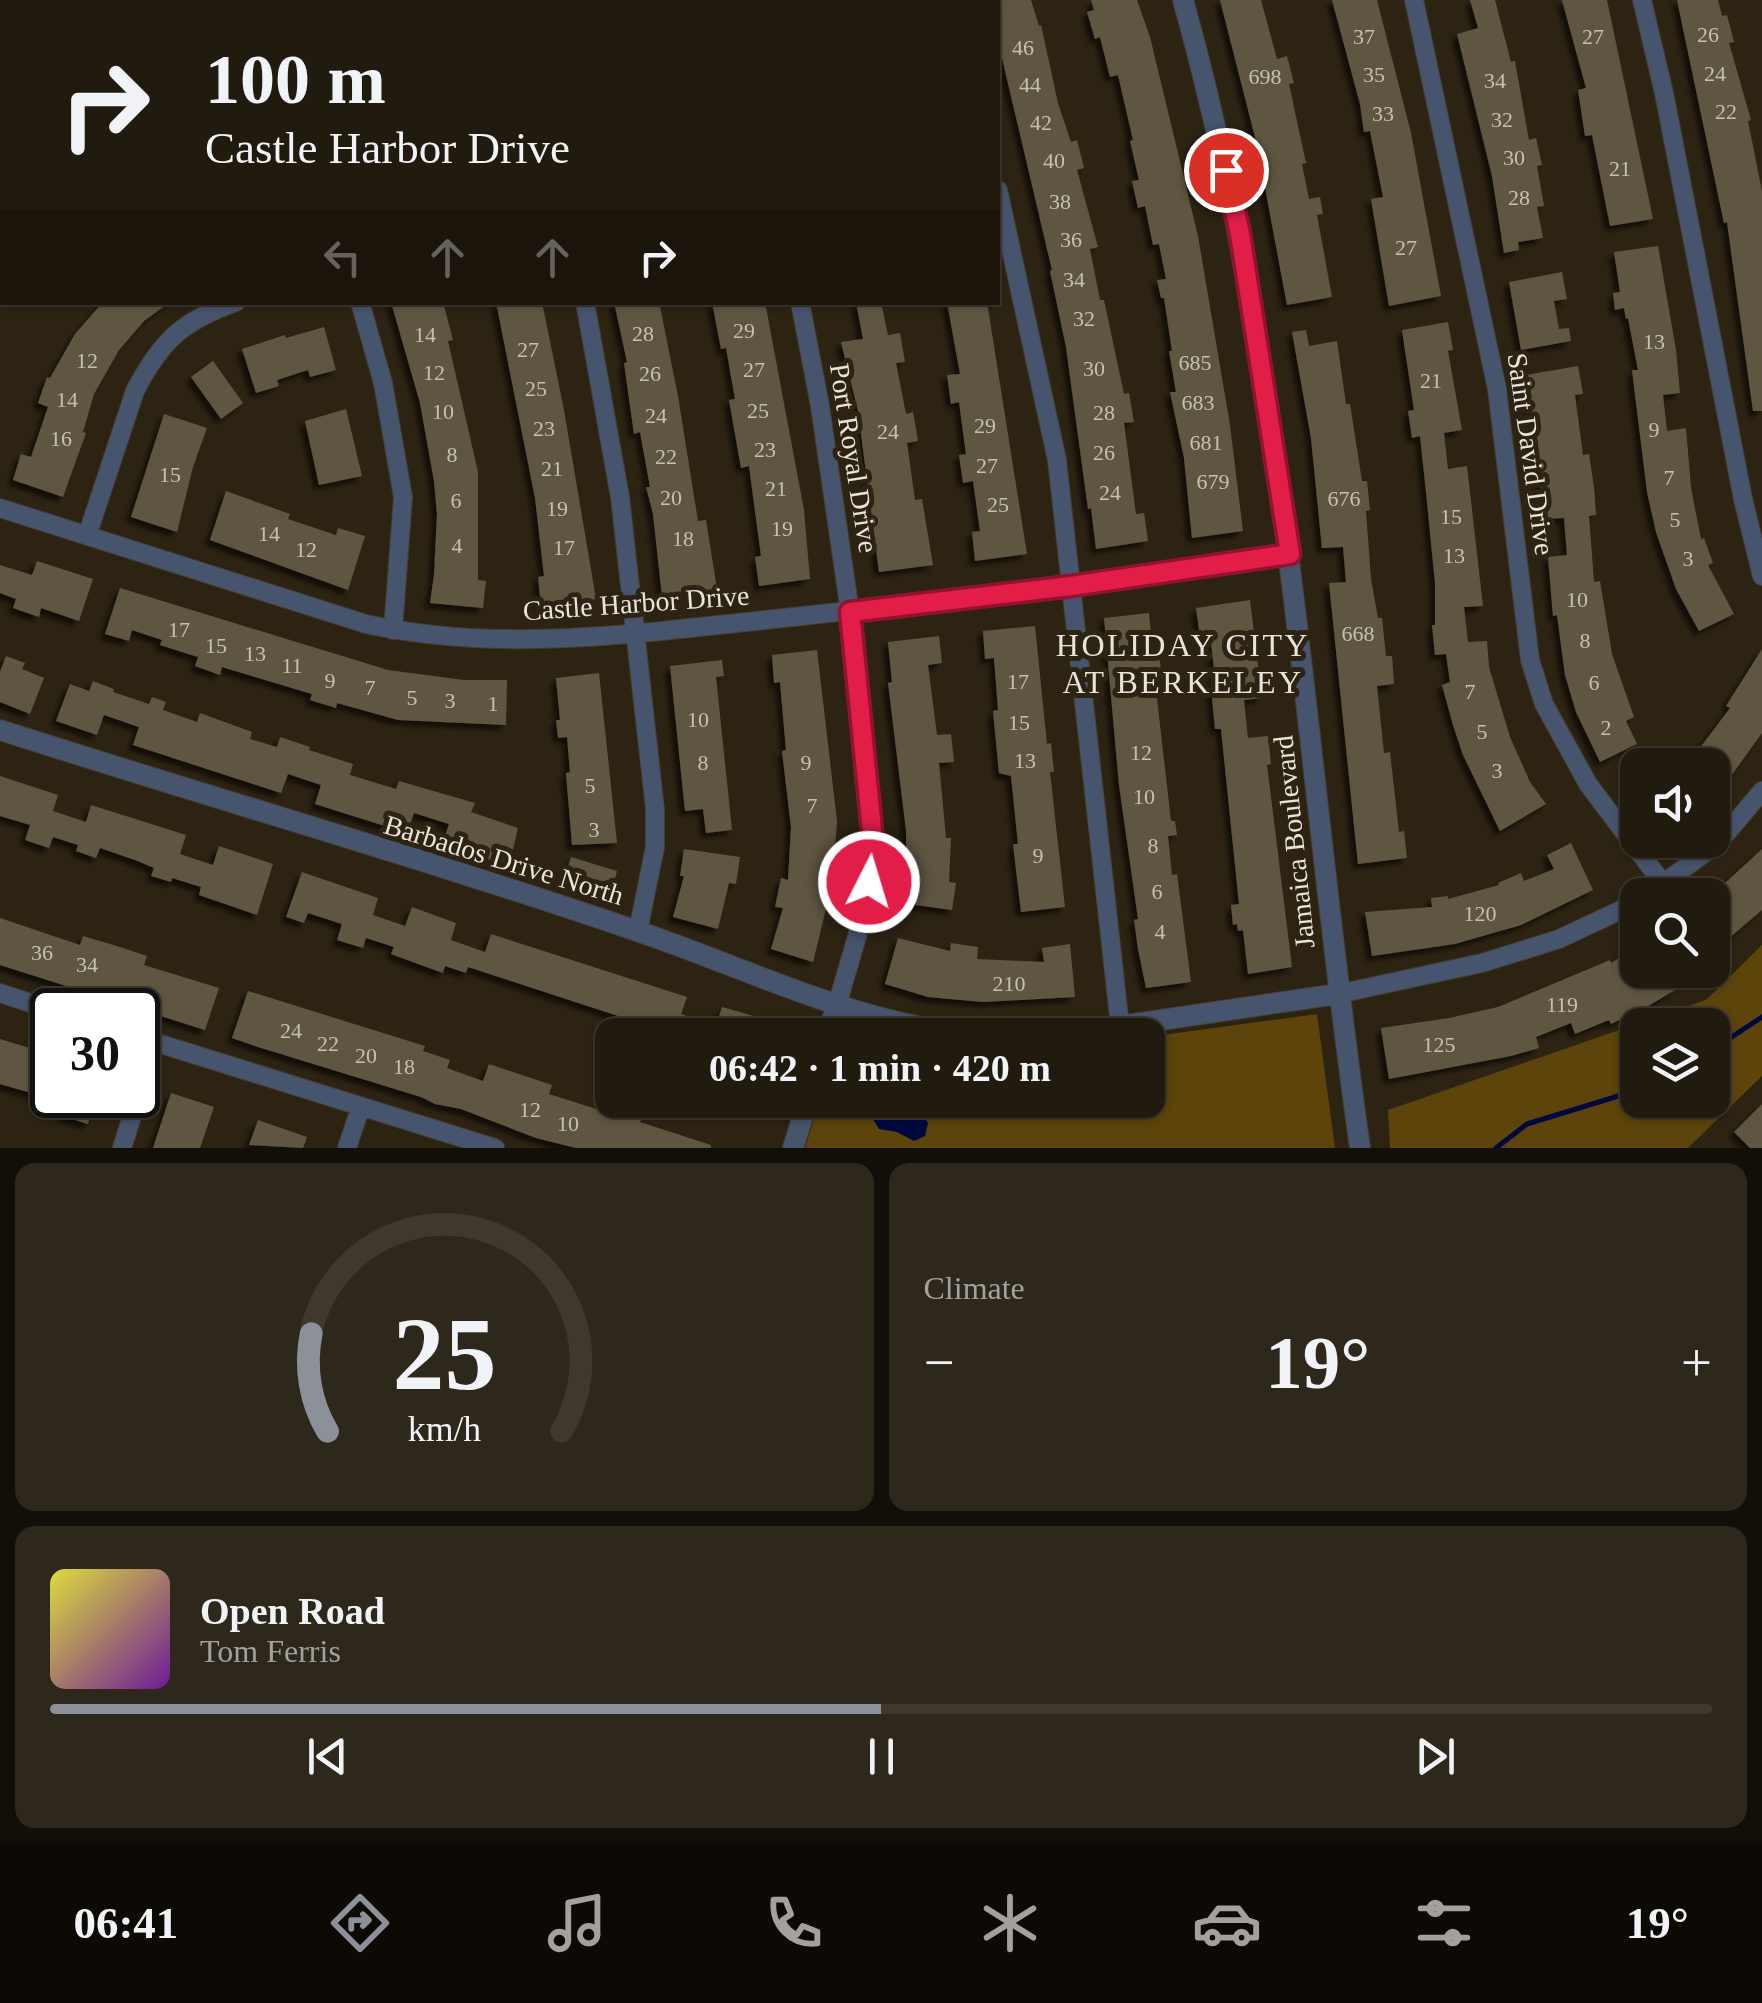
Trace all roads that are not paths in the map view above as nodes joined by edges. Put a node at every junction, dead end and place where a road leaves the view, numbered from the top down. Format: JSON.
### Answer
{"nodes":[{"id":1,"x":1183,"y":0,"type":"edge"},
{"id":2,"x":1414,"y":0,"type":"edge"},
{"id":3,"x":1642,"y":0,"type":"edge"},
{"id":4,"x":1000,"y":199,"type":"edge"},
{"id":5,"x":229,"y":305,"type":"edge"},
{"id":6,"x":361,"y":305,"type":"edge"},
{"id":7,"x":587,"y":305,"type":"edge"},
{"id":8,"x":801,"y":305,"type":"edge"},
{"id":9,"x":0,"y":508,"type":"edge"},
{"id":10,"x":87,"y":536,"type":"junction"},
{"id":11,"x":1290,"y":554,"type":"junction"},
{"id":12,"x":1762,"y":576,"type":"edge"},
{"id":13,"x":1071,"y":586,"type":"junction"},
{"id":14,"x":850,"y":612,"type":"junction"},
{"id":15,"x":393,"y":630,"type":"junction"},
{"id":16,"x":635,"y":634,"type":"junction"},
{"id":17,"x":0,"y":730,"type":"edge"},
{"id":18,"x":1762,"y":790,"type":"edge"},
{"id":19,"x":1648,"y":878,"type":"edge"},
{"id":20,"x":1672,"y":878,"type":"edge"},
{"id":21,"x":1620,"y":910,"type":"edge"},
{"id":22,"x":638,"y":931,"type":"junction"},
{"id":23,"x":0,"y":994,"type":"edge"},
{"id":24,"x":1338,"y":994,"type":"junction"},
{"id":25,"x":30,"y":1003,"type":"edge"},
{"id":26,"x":836,"y":1005,"type":"junction"},
{"id":27,"x":833,"y":1018,"type":"edge"},
{"id":28,"x":886,"y":1018,"type":"edge"},
{"id":29,"x":1119,"y":1018,"type":"edge"},
{"id":30,"x":1165,"y":1019,"type":"edge"},
{"id":31,"x":160,"y":1044,"type":"edge"},
{"id":32,"x":361,"y":1106,"type":"junction"},
{"id":33,"x":129,"y":1118,"type":"edge"},
{"id":34,"x":803,"y":1118,"type":"edge"},
{"id":35,"x":122,"y":1148,"type":"edge"},
{"id":36,"x":347,"y":1148,"type":"edge"},
{"id":37,"x":495,"y":1148,"type":"edge"},
{"id":38,"x":794,"y":1148,"type":"edge"},
{"id":39,"x":1360,"y":1148,"type":"edge"}],
"edges":[{"from":1,"to":11,"type":"street","name":"Jamaica Boulevard"},
{"from":2,"to":19,"type":"street","name":"Saint David Drive"},
{"from":3,"to":12,"type":"street"},
{"from":4,"to":13,"type":"street"},
{"from":5,"to":10,"type":"street"},
{"from":6,"to":15,"type":"street"},
{"from":7,"to":16,"type":"street"},
{"from":8,"to":14,"type":"street","name":"Port Royal Drive"},
{"from":9,"to":10,"type":"street","name":"Castle Harbor Drive"},
{"from":10,"to":15,"type":"street","name":"Castle Harbor Drive"},
{"from":11,"to":13,"type":"street","name":"Castle Harbor Drive"},
{"from":11,"to":24,"type":"street","name":"Jamaica Boulevard"},
{"from":13,"to":14,"type":"street","name":"Castle Harbor Drive"},
{"from":13,"to":29,"type":"street"},
{"from":14,"to":16,"type":"street","name":"Castle Harbor Drive"},
{"from":14,"to":26,"type":"street","name":"Port Royal Drive"},
{"from":15,"to":16,"type":"street","name":"Castle Harbor Drive"},
{"from":16,"to":22,"type":"street"},
{"from":17,"to":22,"type":"street","name":"Barbados Drive North"},
{"from":18,"to":20,"type":"street"},
{"from":21,"to":24,"type":"street"},
{"from":22,"to":26,"type":"street","name":"Barbados Drive North"},
{"from":23,"to":25,"type":"street"},
{"from":24,"to":30,"type":"street"},
{"from":24,"to":39,"type":"street","name":"Jamaica Boulevard"},
{"from":26,"to":27,"type":"street","name":"Port Royal Drive"},
{"from":26,"to":28,"type":"street","name":"Barbados Drive North"},
{"from":31,"to":32,"type":"street"},
{"from":32,"to":36,"type":"street"},
{"from":32,"to":37,"type":"street"},
{"from":33,"to":35,"type":"street"},
{"from":34,"to":38,"type":"street"}]}
